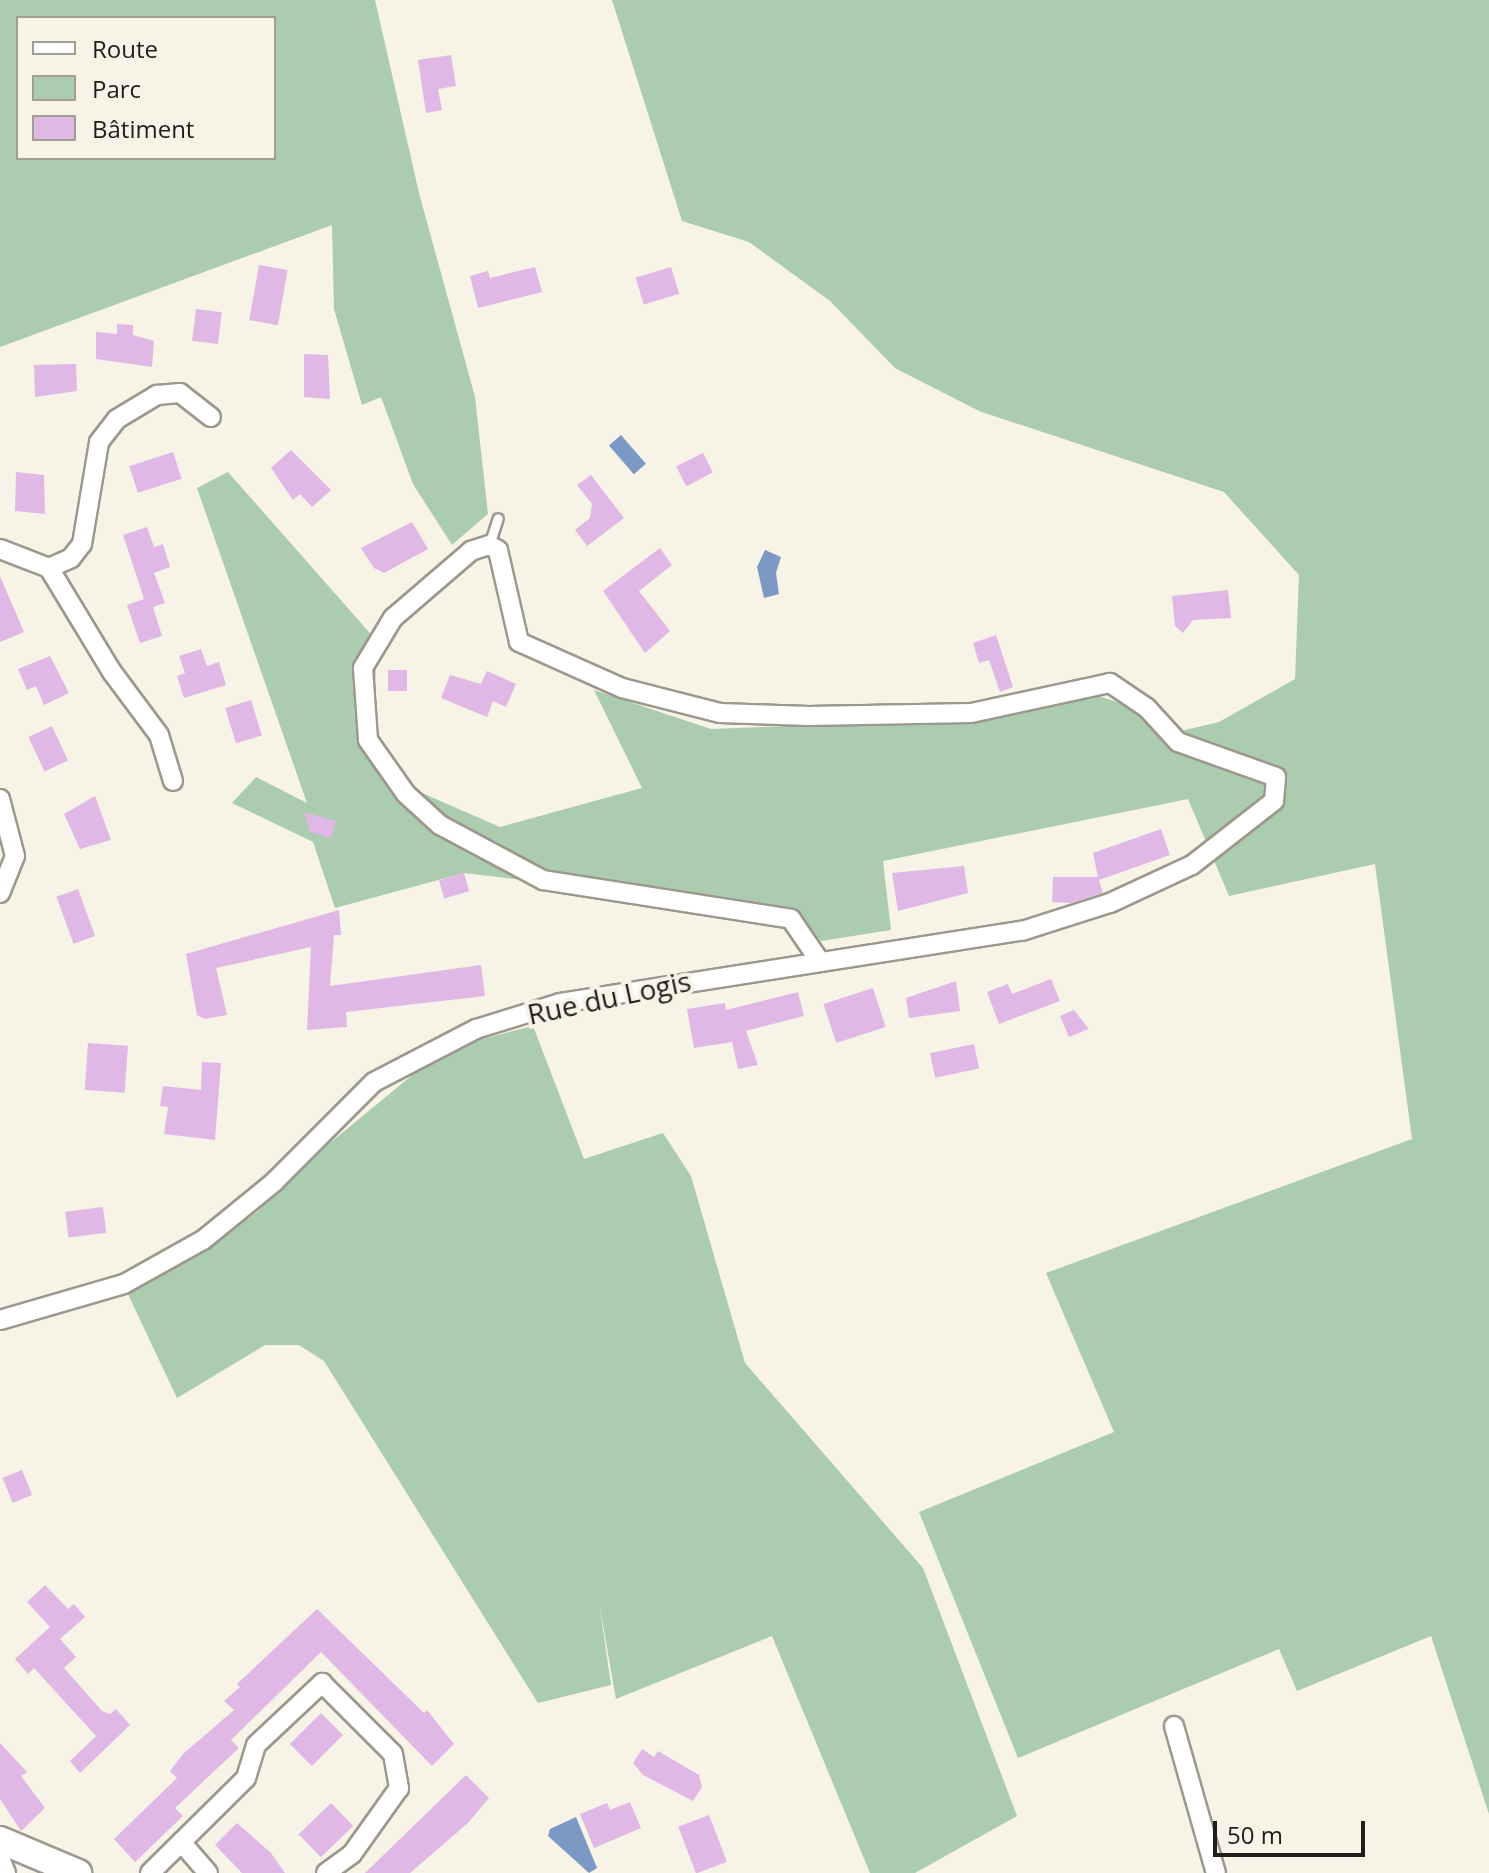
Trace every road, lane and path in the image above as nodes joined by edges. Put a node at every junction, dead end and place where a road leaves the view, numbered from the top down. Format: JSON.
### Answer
{"nodes":[{"id":1,"x":211,"y":417,"type":"dead end"},
{"id":2,"x":498,"y":518,"type":"dead end"},
{"id":3,"x":489,"y":545,"type":"junction"},
{"id":4,"x":0,"y":549,"type":"edge"},
{"id":5,"x":49,"y":568,"type":"junction"},
{"id":6,"x":173,"y":781,"type":"dead end"},
{"id":7,"x":0,"y":799,"type":"edge"},
{"id":8,"x":0,"y":893,"type":"edge"},
{"id":9,"x":819,"y":960,"type":"junction"},
{"id":10,"x":0,"y":1320,"type":"edge"},
{"id":11,"x":1174,"y":1726,"type":"dead end"},
{"id":12,"x":0,"y":1840,"type":"edge"},
{"id":13,"x":181,"y":1842,"type":"junction"},
{"id":14,"x":0,"y":1858,"type":"edge"},
{"id":15,"x":6,"y":1873,"type":"edge"},
{"id":16,"x":78,"y":1873,"type":"edge"},
{"id":17,"x":150,"y":1873,"type":"edge"},
{"id":18,"x":208,"y":1873,"type":"edge"},
{"id":19,"x":326,"y":1873,"type":"edge"},
{"id":20,"x":1216,"y":1873,"type":"edge"}],
"edges":[{"from":1,"to":5,"type":"street"},
{"from":2,"to":3,"type":"lane"},
{"from":3,"to":9,"type":"street"},
{"from":3,"to":9,"type":"street","name":"Rue du Logis"},
{"from":4,"to":5,"type":"street"},
{"from":5,"to":6,"type":"street"},
{"from":7,"to":8,"type":"street"},
{"from":9,"to":10,"type":"street","name":"Rue du Logis"},
{"from":11,"to":20,"type":"street"},
{"from":12,"to":16,"type":"main road"},
{"from":13,"to":17,"type":"street"},
{"from":13,"to":18,"type":"street"},
{"from":13,"to":19,"type":"street"},
{"from":14,"to":15,"type":"street"}]}
